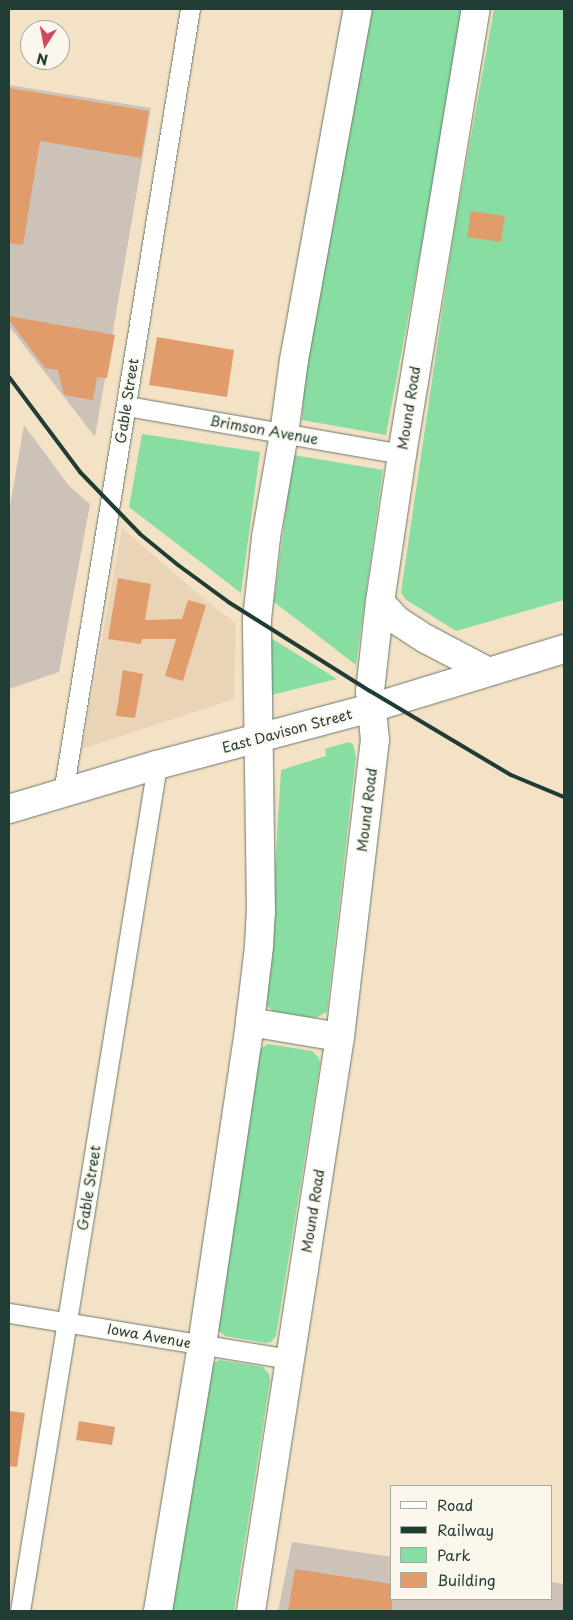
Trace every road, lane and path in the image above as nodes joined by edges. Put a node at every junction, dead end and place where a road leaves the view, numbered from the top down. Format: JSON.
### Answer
{"nodes":[{"id":1,"x":190,"y":9,"type":"edge"},
{"id":2,"x":358,"y":9,"type":"edge"},
{"id":3,"x":476,"y":9,"type":"edge"},
{"id":4,"x":127,"y":406,"type":"junction"},
{"id":5,"x":284,"y":434,"type":"junction"},
{"id":6,"x":402,"y":454,"type":"junction"},
{"id":7,"x":380,"y":602,"type":"junction"},
{"id":8,"x":564,"y":649,"type":"edge"},
{"id":9,"x":487,"y":671,"type":"junction"},
{"id":10,"x":371,"y":708,"type":"junction"},
{"id":11,"x":258,"y":739,"type":"junction"},
{"id":12,"x":157,"y":765,"type":"junction"},
{"id":13,"x":63,"y":793,"type":"junction"},
{"id":14,"x":9,"y":810,"type":"edge"},
{"id":15,"x":250,"y":1022,"type":"junction"},
{"id":16,"x":340,"y":1036,"type":"junction"},
{"id":17,"x":9,"y":1313,"type":"edge"},
{"id":18,"x":68,"y":1322,"type":"junction"},
{"id":19,"x":202,"y":1345,"type":"junction"},
{"id":20,"x":290,"y":1359,"type":"junction"},
{"id":21,"x":20,"y":1611,"type":"edge"},
{"id":22,"x":158,"y":1611,"type":"edge"},
{"id":23,"x":251,"y":1611,"type":"edge"}],
"edges":[{"from":1,"to":4,"type":"street","name":"Gable Street"},
{"from":2,"to":5,"type":"main road"},
{"from":3,"to":6,"type":"main road","name":"Mound Road"},
{"from":4,"to":5,"type":"street","name":"Brimson Avenue"},
{"from":4,"to":13,"type":"street","name":"Gable Street"},
{"from":5,"to":6,"type":"street","name":"Brimson Avenue"},
{"from":5,"to":11,"type":"main road"},
{"from":6,"to":7,"type":"main road","name":"Mound Road"},
{"from":7,"to":9,"type":"main road"},
{"from":7,"to":10,"type":"main road","name":"Mound Road"},
{"from":8,"to":9,"type":"main road","name":"East Davison Street"},
{"from":9,"to":10,"type":"main road","name":"East Davison Street"},
{"from":10,"to":11,"type":"main road","name":"East Davison Street"},
{"from":10,"to":16,"type":"main road","name":"Mound Road"},
{"from":11,"to":12,"type":"main road","name":"East Davison Street"},
{"from":11,"to":15,"type":"main road"},
{"from":12,"to":13,"type":"main road","name":"East Davison Street"},
{"from":12,"to":18,"type":"street","name":"Gable Street"},
{"from":13,"to":14,"type":"main road","name":"East Davison Street"},
{"from":15,"to":16,"type":"main road"},
{"from":15,"to":19,"type":"main road"},
{"from":16,"to":20,"type":"main road","name":"Mound Road"},
{"from":17,"to":18,"type":"street","name":"Iowa Avenue"},
{"from":18,"to":19,"type":"street","name":"Iowa Avenue"},
{"from":18,"to":21,"type":"street","name":"Gable Street"},
{"from":19,"to":20,"type":"street","name":"Iowa Avenue"},
{"from":19,"to":22,"type":"main road"},
{"from":20,"to":23,"type":"main road","name":"Mound Road"}]}
